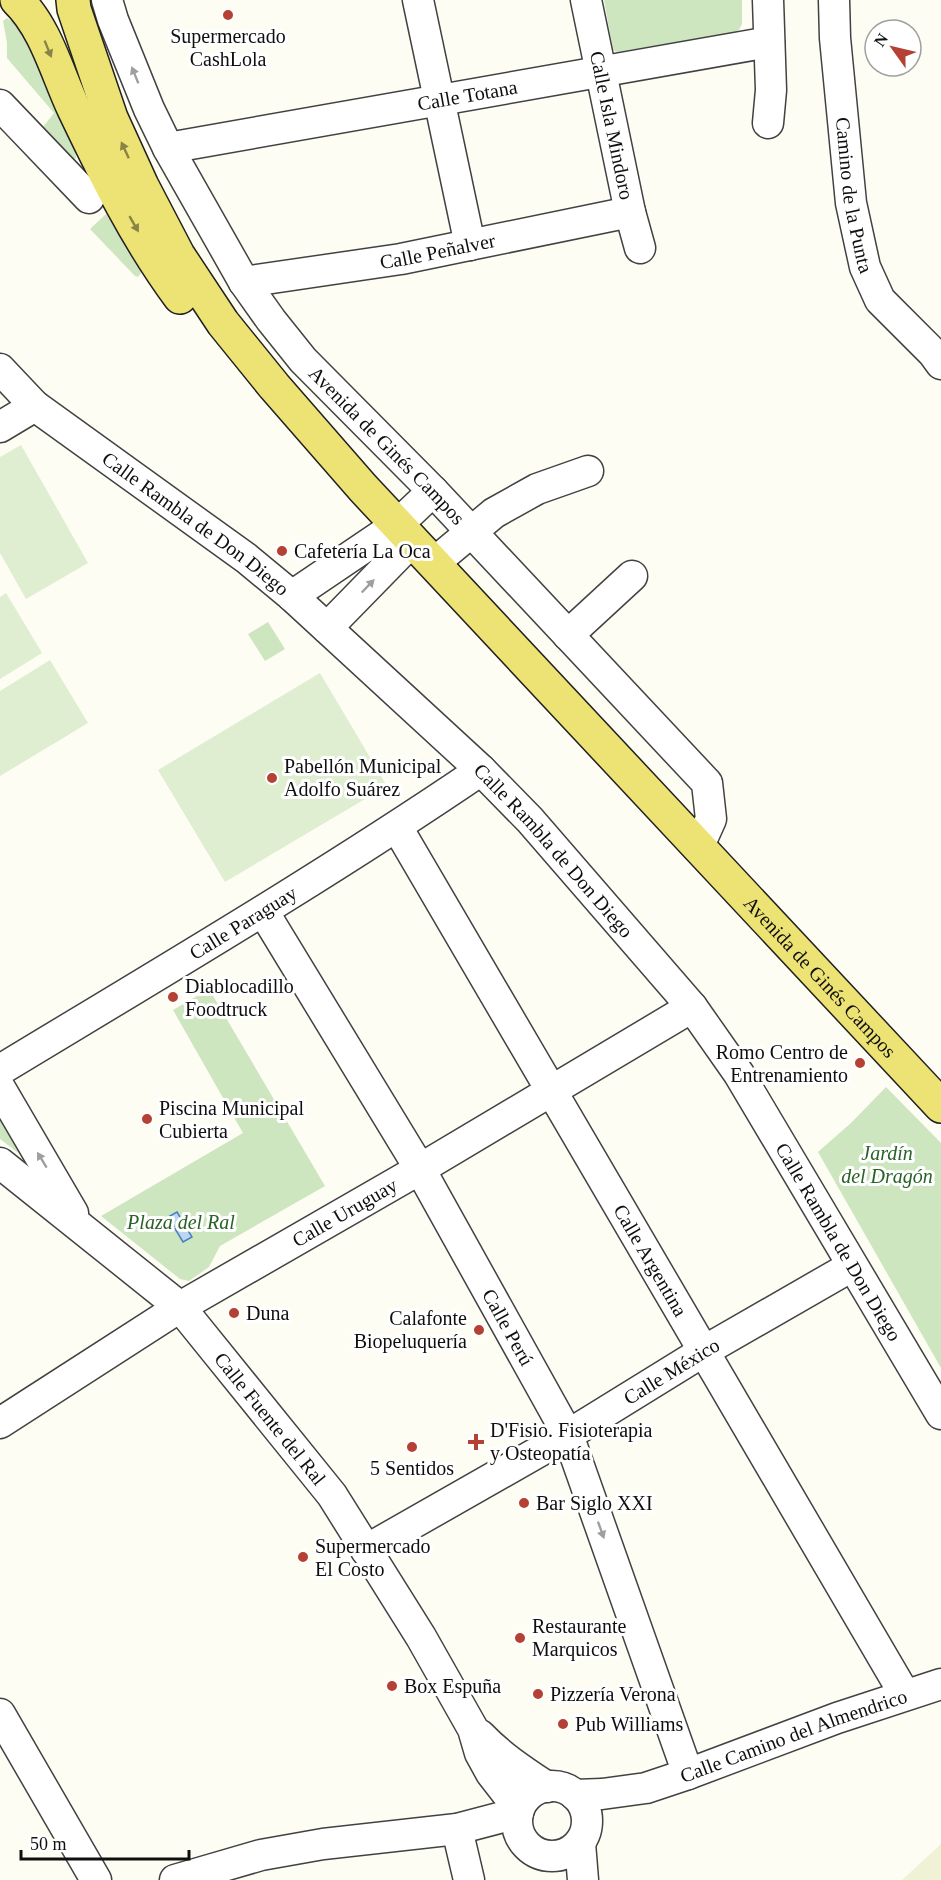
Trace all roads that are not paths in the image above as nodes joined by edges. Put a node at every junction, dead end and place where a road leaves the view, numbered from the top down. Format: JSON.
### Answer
{"nodes":[{"id":1,"x":17,"y":0,"type":"edge"},
{"id":2,"x":73,"y":0,"type":"edge"},
{"id":3,"x":107,"y":0,"type":"edge"},
{"id":4,"x":418,"y":0,"type":"edge"},
{"id":5,"x":586,"y":0,"type":"edge"},
{"id":6,"x":768,"y":0,"type":"edge"},
{"id":7,"x":834,"y":0,"type":"edge"},
{"id":8,"x":769,"y":42,"type":"junction"},
{"id":9,"x":601,"y":71,"type":"junction"},
{"id":10,"x":439,"y":101,"type":"junction"},
{"id":11,"x":0,"y":105,"type":"edge"},
{"id":12,"x":768,"y":123,"type":"dead end"},
{"id":13,"x":168,"y":148,"type":"junction"},
{"id":14,"x":89,"y":198,"type":"dead end"},
{"id":15,"x":630,"y":212,"type":"junction"},
{"id":16,"x":470,"y":245,"type":"junction"},
{"id":17,"x":640,"y":248,"type":"dead end"},
{"id":18,"x":244,"y":282,"type":"junction"},
{"id":19,"x":941,"y":364,"type":"edge"},
{"id":20,"x":0,"y":369,"type":"edge"},
{"id":21,"x":0,"y":392,"type":"edge"},
{"id":22,"x":35,"y":406,"type":"junction"},
{"id":23,"x":0,"y":427,"type":"edge"},
{"id":24,"x":588,"y":471,"type":"dead end"},
{"id":25,"x":363,"y":488,"type":"junction"},
{"id":26,"x":433,"y":491,"type":"junction"},
{"id":27,"x":471,"y":531,"type":"junction"},
{"id":28,"x":414,"y":543,"type":"junction"},
{"id":29,"x":632,"y":576,"type":"dead end"},
{"id":30,"x":292,"y":596,"type":"junction"},
{"id":31,"x":327,"y":628,"type":"junction"},
{"id":32,"x":568,"y":635,"type":"junction"},
{"id":33,"x":481,"y":770,"type":"junction"},
{"id":34,"x":397,"y":827,"type":"junction"},
{"id":35,"x":698,"y":848,"type":"junction"},
{"id":36,"x":263,"y":911,"type":"junction"},
{"id":37,"x":692,"y":1007,"type":"junction"},
{"id":38,"x":0,"y":1070,"type":"edge"},
{"id":39,"x":0,"y":1088,"type":"edge"},
{"id":40,"x":552,"y":1092,"type":"junction"},
{"id":41,"x":941,"y":1106,"type":"edge"},
{"id":42,"x":0,"y":1163,"type":"edge"},
{"id":43,"x":420,"y":1169,"type":"junction"},
{"id":44,"x":82,"y":1228,"type":"junction"},
{"id":45,"x":852,"y":1266,"type":"junction"},
{"id":46,"x":180,"y":1307,"type":"junction"},
{"id":47,"x":704,"y":1351,"type":"junction"},
{"id":48,"x":941,"y":1414,"type":"edge"},
{"id":49,"x":3,"y":1415,"type":"edge"},
{"id":50,"x":568,"y":1435,"type":"junction"},
{"id":51,"x":366,"y":1550,"type":"junction"},
{"id":52,"x":941,"y":1684,"type":"edge"},
{"id":53,"x":905,"y":1695,"type":"junction"},
{"id":54,"x":0,"y":1714,"type":"edge"},
{"id":55,"x":473,"y":1729,"type":"junction"},
{"id":56,"x":491,"y":1773,"type":"junction"},
{"id":57,"x":688,"y":1774,"type":"junction"},
{"id":58,"x":646,"y":1788,"type":"junction"},
{"id":59,"x":561,"y":1791,"type":"junction"},
{"id":60,"x":519,"y":1811,"type":"junction"},
{"id":61,"x":462,"y":1828,"type":"junction"},
{"id":62,"x":582,"y":1840,"type":"junction"},
{"id":63,"x":532,"y":1850,"type":"junction"},
{"id":64,"x":263,"y":1867,"type":"edge"},
{"id":65,"x":96,"y":1880,"type":"edge"},
{"id":66,"x":175,"y":1880,"type":"edge"},
{"id":67,"x":469,"y":1880,"type":"edge"},
{"id":68,"x":557,"y":1880,"type":"edge"},
{"id":69,"x":583,"y":1880,"type":"edge"}],
"edges":[{"from":1,"to":25,"type":"main road","name":"Avenida de Ginés Campos","one_way":true},
{"from":25,"to":2,"type":"main road","name":"Avenida de Ginés Campos","one_way":true},
{"from":13,"to":3,"type":"street","name":"Avenida de Ginés Campos","one_way":true},
{"from":4,"to":10,"type":"street"},
{"from":5,"to":9,"type":"street","name":"Calle Isla Mindoro"},
{"from":6,"to":8,"type":"street"},
{"from":7,"to":19,"type":"street","name":"Camino de la Punta"},
{"from":8,"to":9,"type":"street","name":"Calle Totana"},
{"from":8,"to":12,"type":"street"},
{"from":9,"to":10,"type":"street","name":"Calle Totana"},
{"from":9,"to":15,"type":"street","name":"Calle Isla Mindoro"},
{"from":10,"to":13,"type":"street","name":"Calle Totana"},
{"from":10,"to":16,"type":"street"},
{"from":11,"to":14,"type":"street"},
{"from":13,"to":18,"type":"street","name":"Avenida de Ginés Campos"},
{"from":15,"to":16,"type":"street","name":"Calle Peñalver"},
{"from":15,"to":17,"type":"street","name":"Calle Isla Mindoro"},
{"from":16,"to":18,"type":"street","name":"Calle Peñalver"},
{"from":18,"to":26,"type":"street","name":"Avenida de Ginés Campos"},
{"from":20,"to":22,"type":"street","name":"Calle Rambla de Don Diego"},
{"from":21,"to":22,"type":"street","name":"Calle Rambla de Don Diego"},
{"from":22,"to":23,"type":"street"},
{"from":22,"to":30,"type":"street","name":"Calle Rambla de Don Diego"},
{"from":24,"to":27,"type":"street"},
{"from":25,"to":28,"type":"main road","name":"Avenida de Ginés Campos"},
{"from":26,"to":27,"type":"street","name":"Avenida de Ginés Campos"},
{"from":26,"to":28,"type":"street"},
{"from":27,"to":28,"type":"street"},
{"from":27,"to":32,"type":"street","name":"Avenida de Ginés Campos"},
{"from":28,"to":30,"type":"street"},
{"from":31,"to":28,"type":"street","one_way":true},
{"from":28,"to":35,"type":"main road","name":"Avenida de Ginés Campos"},
{"from":29,"to":32,"type":"street"},
{"from":30,"to":31,"type":"street","name":"Calle Rambla de Don Diego"},
{"from":31,"to":33,"type":"street","name":"Calle Rambla de Don Diego"},
{"from":32,"to":35,"type":"street","name":"Avenida de Ginés Campos"},
{"from":33,"to":34,"type":"street","name":"Calle Paraguay"},
{"from":33,"to":37,"type":"street","name":"Calle Rambla de Don Diego"},
{"from":34,"to":36,"type":"street","name":"Calle Paraguay"},
{"from":34,"to":40,"type":"street","name":"Calle Argentina"},
{"from":35,"to":41,"type":"main road","name":"Avenida de Ginés Campos"},
{"from":36,"to":38,"type":"street","name":"Calle Paraguay"},
{"from":36,"to":43,"type":"street","name":"Calle Perú"},
{"from":37,"to":40,"type":"street","name":"Calle Uruguay"},
{"from":37,"to":45,"type":"street","name":"Calle Rambla de Don Diego"},
{"from":44,"to":39,"type":"street","one_way":true},
{"from":40,"to":43,"type":"street","name":"Calle Uruguay"},
{"from":40,"to":47,"type":"street","name":"Calle Argentina"},
{"from":42,"to":44,"type":"street","name":"Calle Fuente del Ral"},
{"from":43,"to":46,"type":"street","name":"Calle Uruguay"},
{"from":43,"to":50,"type":"street","name":"Calle Perú"},
{"from":44,"to":46,"type":"street","name":"Calle Fuente del Ral"},
{"from":45,"to":47,"type":"street","name":"Calle México"},
{"from":45,"to":48,"type":"street","name":"Calle Rambla de Don Diego"},
{"from":46,"to":49,"type":"street","name":"Calle Uruguay"},
{"from":46,"to":51,"type":"street","name":"Calle Fuente del Ral"},
{"from":47,"to":50,"type":"street","name":"Calle México"},
{"from":47,"to":53,"type":"street","name":"Calle Argentina"},
{"from":50,"to":51,"type":"street","name":"Calle México"},
{"from":50,"to":57,"type":"street","name":"Calle Perú","one_way":true},
{"from":51,"to":55,"type":"street","name":"Calle Fuente del Ral"},
{"from":52,"to":53,"type":"street","name":"Calle Camino del Almendrico"},
{"from":53,"to":57,"type":"street","name":"Calle Camino del Almendrico"},
{"from":54,"to":65,"type":"street"},
{"from":55,"to":56,"type":"street","name":"Calle Fuente del Ral"},
{"from":55,"to":59,"type":"street","name":"Calle Fuente del Ral"},
{"from":56,"to":60,"type":"street","name":"Calle Fuente del Ral"},
{"from":56,"to":61,"type":"street"},
{"from":57,"to":58,"type":"street","name":"Calle Camino del Almendrico"},
{"from":58,"to":59,"type":"street","name":"Calle Camino del Almendrico"},
{"from":58,"to":62,"type":"street","name":"Calle Camino del Almendrico"},
{"from":59,"to":60,"type":"street"},
{"from":59,"to":62,"type":"street"},
{"from":60,"to":61,"type":"street"},
{"from":60,"to":63,"type":"street"},
{"from":61,"to":63,"type":"street"},
{"from":61,"to":64,"type":"street"},
{"from":61,"to":67,"type":"street"},
{"from":62,"to":63,"type":"street"},
{"from":62,"to":69,"type":"street"},
{"from":63,"to":68,"type":"street"},
{"from":64,"to":66,"type":"street"}]}
